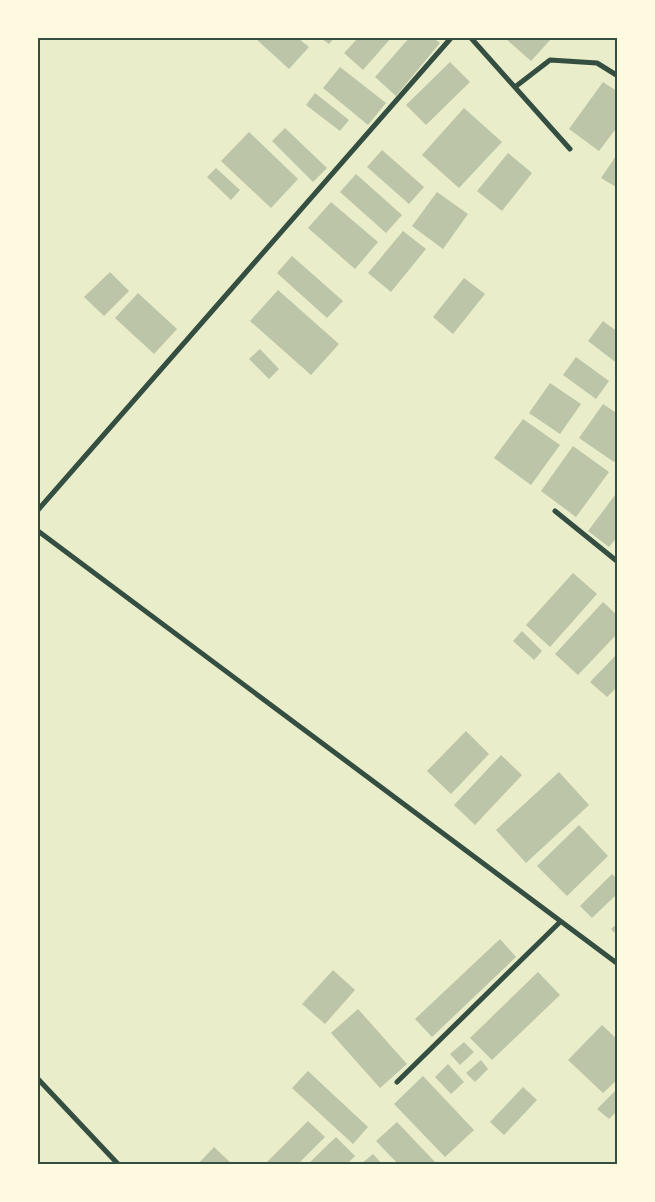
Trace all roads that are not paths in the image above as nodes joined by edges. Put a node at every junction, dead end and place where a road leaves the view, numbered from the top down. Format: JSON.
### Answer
{"nodes":[{"id":1,"x":451,"y":38,"type":"edge"},
{"id":2,"x":471,"y":38,"type":"edge"},
{"id":3,"x":618,"y":76,"type":"edge"},
{"id":4,"x":515,"y":86,"type":"junction"},
{"id":5,"x":570,"y":149,"type":"dead end"},
{"id":6,"x":38,"y":510,"type":"edge"},
{"id":7,"x":555,"y":511,"type":"dead end"},
{"id":8,"x":38,"y":531,"type":"edge"},
{"id":9,"x":618,"y":562,"type":"edge"},
{"id":10,"x":560,"y":922,"type":"junction"},
{"id":11,"x":618,"y":964,"type":"edge"},
{"id":12,"x":38,"y":1079,"type":"edge"},
{"id":13,"x":397,"y":1082,"type":"dead end"},
{"id":14,"x":118,"y":1164,"type":"edge"}],
"edges":[{"from":1,"to":6,"type":"street"},
{"from":2,"to":4,"type":"street"},
{"from":3,"to":4,"type":"street"},
{"from":4,"to":5,"type":"street"},
{"from":7,"to":9,"type":"street"},
{"from":8,"to":10,"type":"street"},
{"from":10,"to":11,"type":"street"},
{"from":10,"to":13,"type":"street"},
{"from":12,"to":14,"type":"street"}]}
